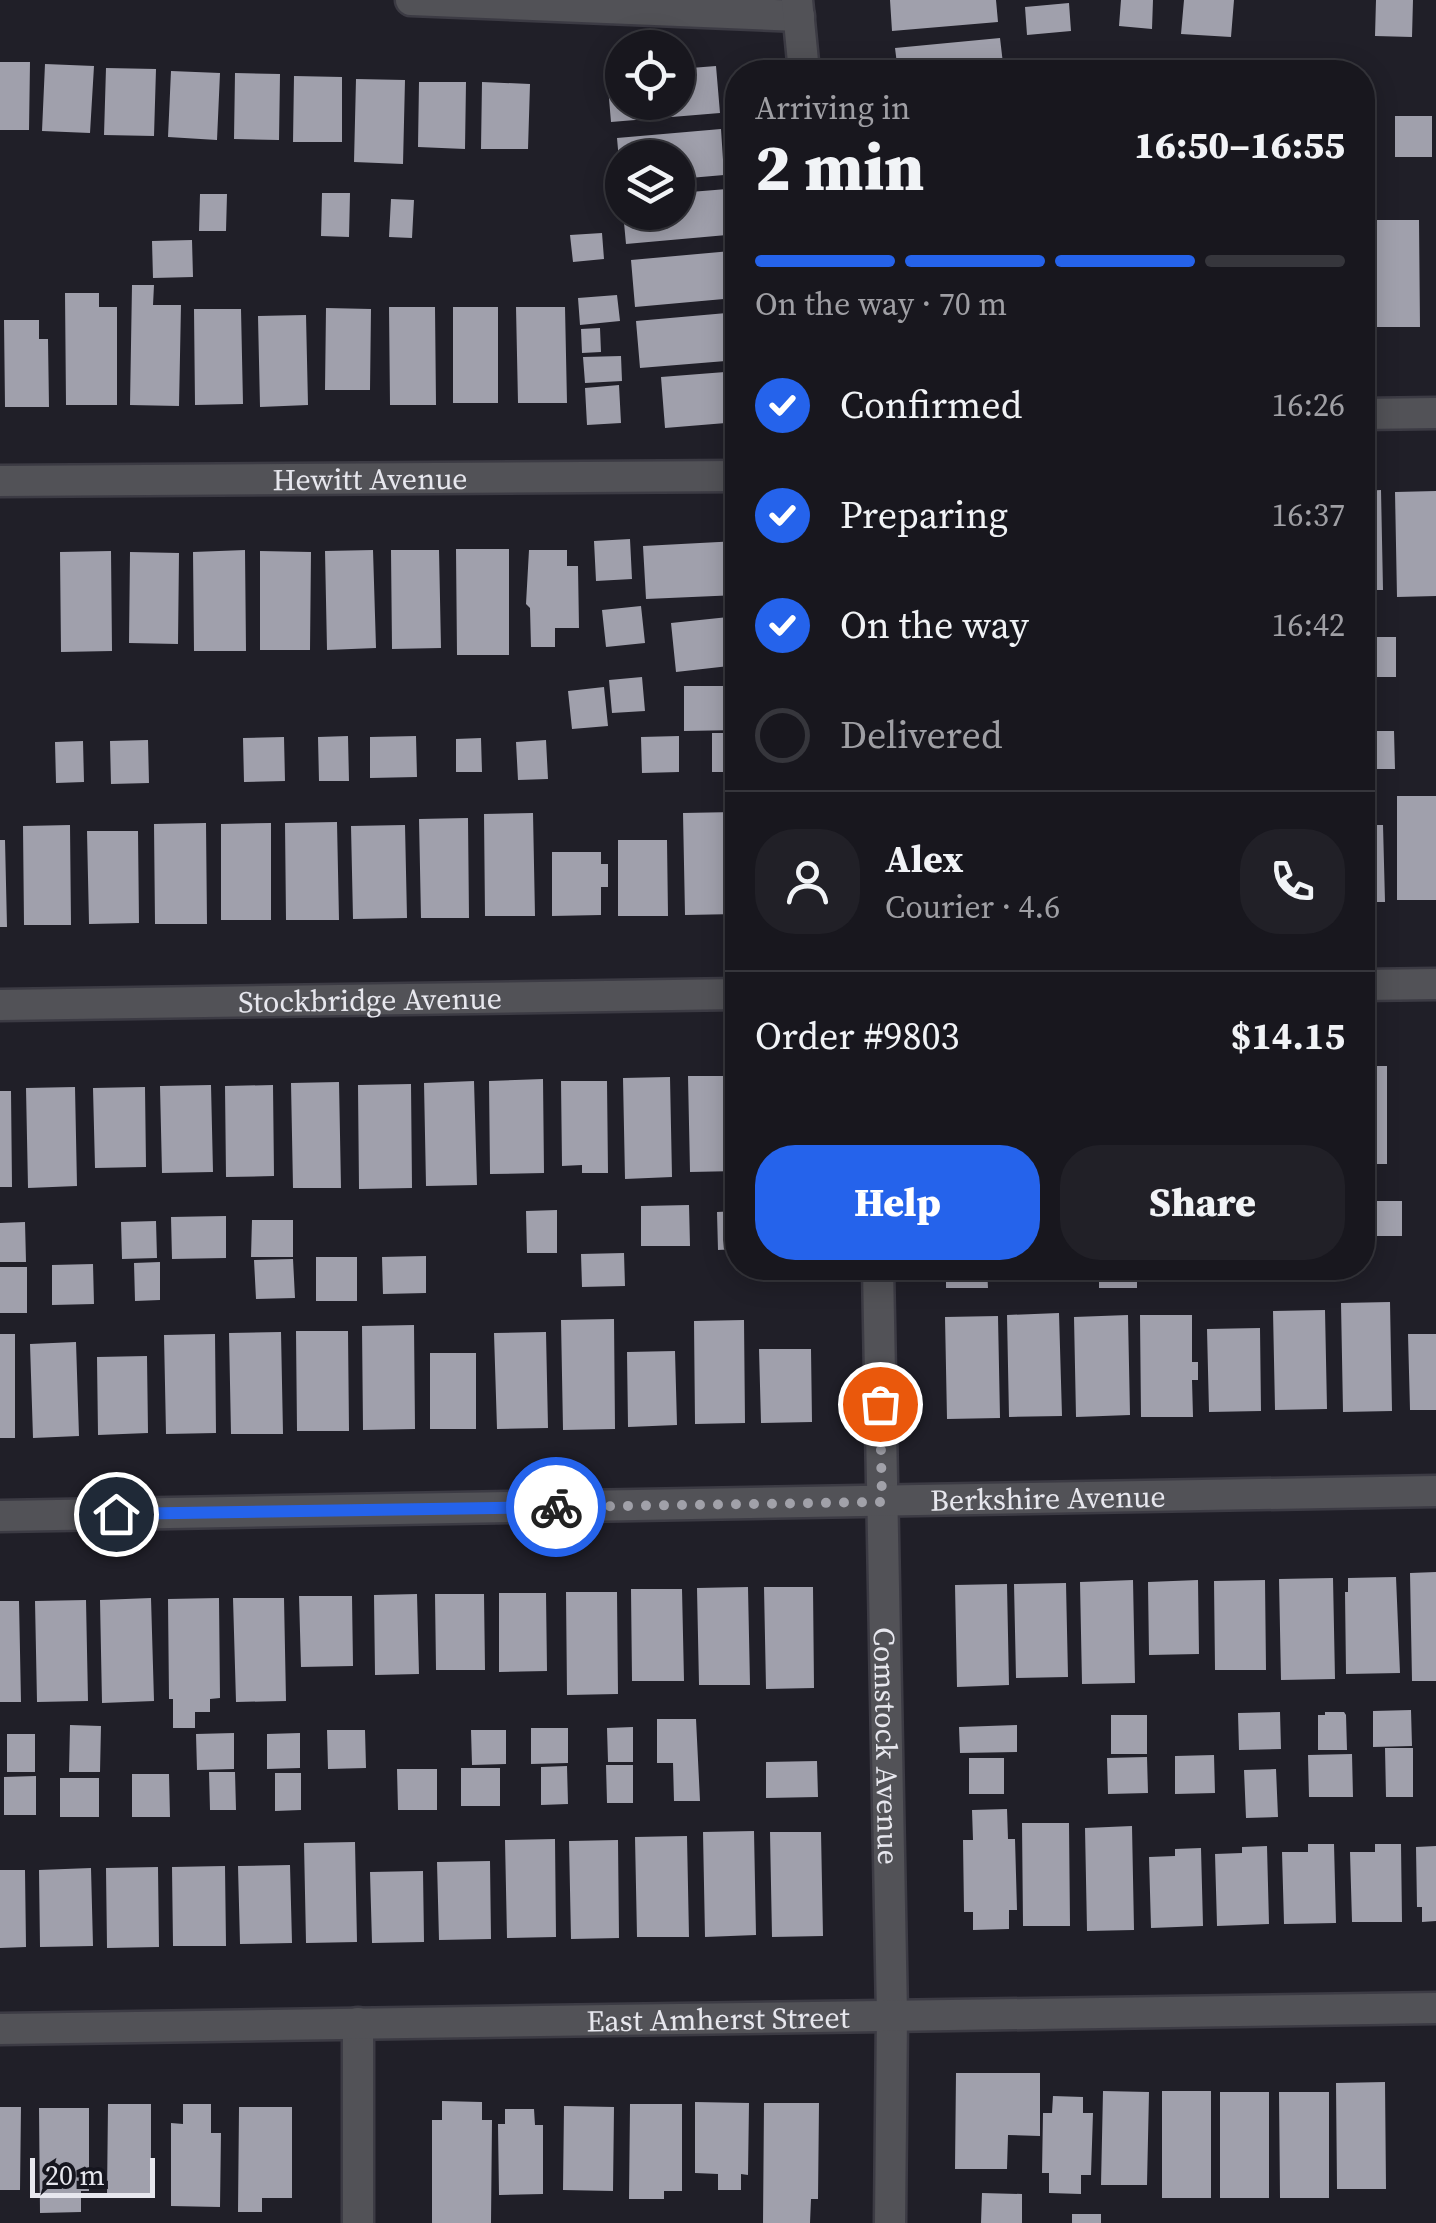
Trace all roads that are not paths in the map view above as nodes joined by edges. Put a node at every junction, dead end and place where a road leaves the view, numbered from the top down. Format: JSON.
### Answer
{"nodes":[{"id":1,"x":411,"y":0,"type":"edge"},
{"id":2,"x":798,"y":8,"type":"edge"},
{"id":3,"x":803,"y":60,"type":"edge"},
{"id":4,"x":1436,"y":413,"type":"edge"},
{"id":5,"x":1375,"y":414,"type":"edge"},
{"id":6,"x":725,"y":476,"type":"edge"},
{"id":7,"x":0,"y":481,"type":"edge"},
{"id":8,"x":1436,"y":984,"type":"edge"},
{"id":9,"x":1375,"y":985,"type":"edge"},
{"id":10,"x":725,"y":994,"type":"edge"},
{"id":11,"x":0,"y":1005,"type":"edge"},
{"id":12,"x":878,"y":1280,"type":"edge"},
{"id":13,"x":1436,"y":1492,"type":"edge"},
{"id":14,"x":882,"y":1502,"type":"junction"},
{"id":15,"x":0,"y":1516,"type":"edge"},
{"id":16,"x":1436,"y":2008,"type":"edge"},
{"id":17,"x":892,"y":2015,"type":"junction"},
{"id":18,"x":358,"y":2023,"type":"junction"},
{"id":19,"x":0,"y":2028,"type":"edge"},
{"id":20,"x":358,"y":2223,"type":"edge"},
{"id":21,"x":890,"y":2223,"type":"edge"}],
"edges":[{"from":1,"to":2,"type":"street"},
{"from":2,"to":3,"type":"street"},
{"from":4,"to":5,"type":"street"},
{"from":6,"to":7,"type":"street","name":"Hewitt Avenue"},
{"from":8,"to":9,"type":"street"},
{"from":10,"to":11,"type":"street","name":"Stockbridge Avenue"},
{"from":12,"to":14,"type":"street","name":"Comstock Avenue"},
{"from":13,"to":14,"type":"street","name":"Berkshire Avenue"},
{"from":14,"to":15,"type":"street","name":"Berkshire Avenue"},
{"from":14,"to":17,"type":"street","name":"Comstock Avenue"},
{"from":16,"to":17,"type":"street","name":"East Amherst Street"},
{"from":17,"to":18,"type":"street","name":"East Amherst Street"},
{"from":17,"to":21,"type":"street","name":"Comstock Avenue"},
{"from":18,"to":19,"type":"street","name":"East Amherst Street"},
{"from":18,"to":20,"type":"street"}]}
